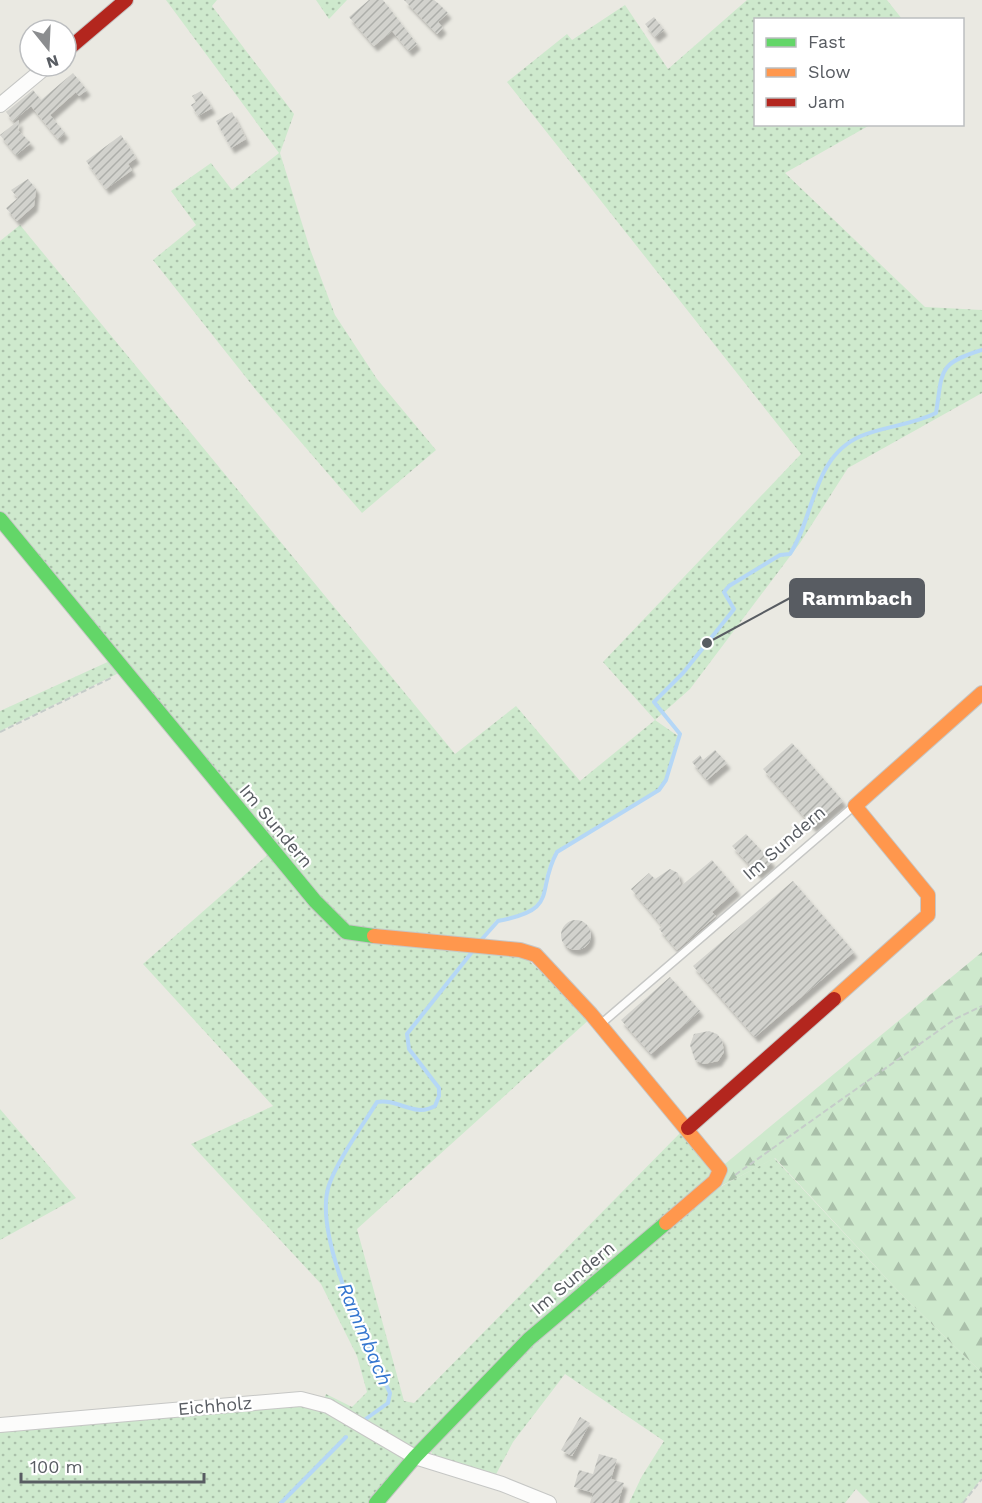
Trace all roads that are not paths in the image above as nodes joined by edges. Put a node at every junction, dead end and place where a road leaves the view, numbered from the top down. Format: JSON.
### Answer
{"nodes":[{"id":1,"x":126,"y":0,"type":"edge"},
{"id":2,"x":78,"y":41,"type":"edge"},
{"id":3,"x":33,"y":78,"type":"edge"},
{"id":4,"x":0,"y":105,"type":"edge"},
{"id":5,"x":0,"y":519,"type":"edge"},
{"id":6,"x":982,"y":693,"type":"edge"},
{"id":7,"x":855,"y":806,"type":"junction"},
{"id":8,"x":600,"y":1025,"type":"junction"},
{"id":9,"x":688,"y":1128,"type":"junction"},
{"id":10,"x":0,"y":1425,"type":"edge"},
{"id":11,"x":415,"y":1457,"type":"junction"},
{"id":12,"x":376,"y":1503,"type":"edge"},
{"id":13,"x":549,"y":1503,"type":"edge"}],
"edges":[{"from":1,"to":2,"type":"street"},
{"from":3,"to":4,"type":"street"},
{"from":5,"to":8,"type":"street","name":"Im Sundern"},
{"from":6,"to":7,"type":"street","name":"Im Sundern"},
{"from":7,"to":8,"type":"lane","name":"Im Sundern"},
{"from":7,"to":9,"type":"street"},
{"from":8,"to":9,"type":"street","name":"Im Sundern"},
{"from":9,"to":11,"type":"street","name":"Im Sundern"},
{"from":10,"to":11,"type":"street","name":"Eichholz"},
{"from":11,"to":12,"type":"street","name":"Im Sundern"},
{"from":11,"to":13,"type":"street"}]}
